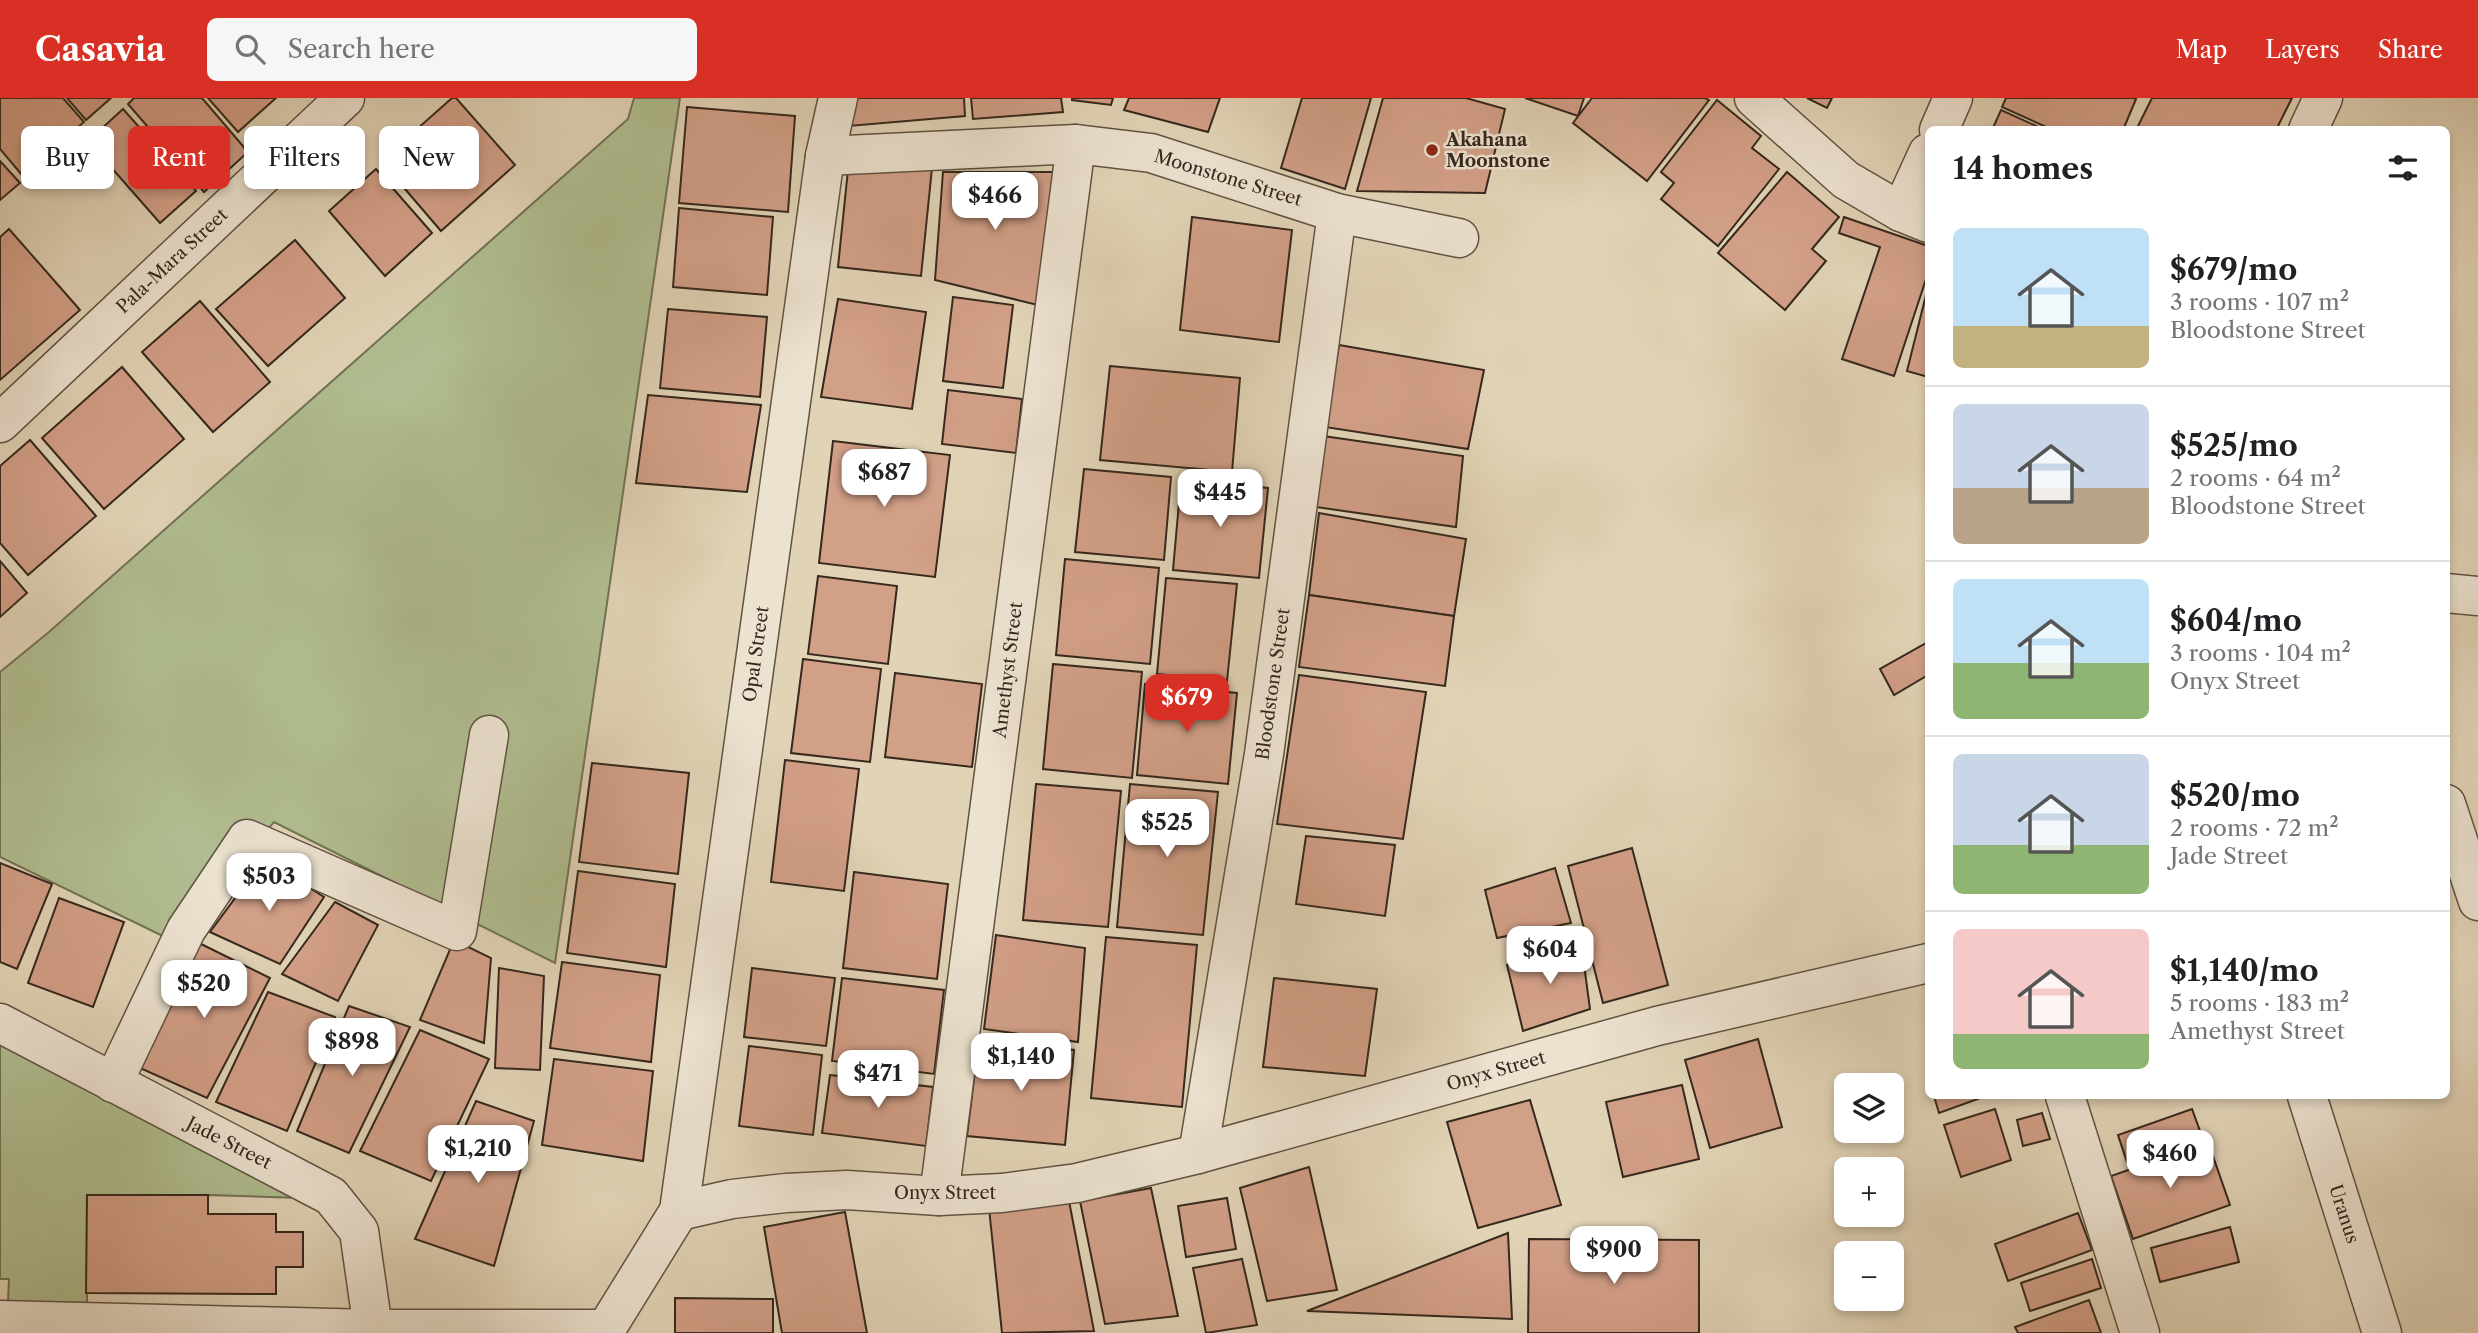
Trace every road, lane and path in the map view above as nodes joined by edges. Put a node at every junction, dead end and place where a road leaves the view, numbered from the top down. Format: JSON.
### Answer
{"nodes":[{"id":1,"x":345,"y":98,"type":"edge"},
{"id":2,"x":838,"y":98,"type":"edge"},
{"id":3,"x":1754,"y":98,"type":"edge"},
{"id":4,"x":1954,"y":98,"type":"edge"},
{"id":5,"x":2323,"y":98,"type":"edge"},
{"id":6,"x":1941,"y":126,"type":"edge"},
{"id":7,"x":2310,"y":126,"type":"edge"},
{"id":8,"x":1076,"y":144,"type":"junction"},
{"id":9,"x":825,"y":156,"type":"junction"},
{"id":10,"x":1925,"y":168,"type":"edge"},
{"id":11,"x":1337,"y":213,"type":"junction"},
{"id":12,"x":1915,"y":218,"type":"edge"},
{"id":13,"x":1459,"y":238,"type":"dead end"},
{"id":14,"x":0,"y":423,"type":"edge"},
{"id":15,"x":2450,"y":593,"type":"edge"},
{"id":16,"x":2478,"y":596,"type":"edge"},
{"id":17,"x":489,"y":735,"type":"dead end"},
{"id":18,"x":2450,"y":816,"type":"edge"},
{"id":19,"x":2478,"y":901,"type":"edge"},
{"id":20,"x":1925,"y":963,"type":"edge"},
{"id":21,"x":0,"y":1023,"type":"edge"},
{"id":22,"x":113,"y":1083,"type":"junction"},
{"id":23,"x":2066,"y":1099,"type":"edge"},
{"id":24,"x":2307,"y":1099,"type":"edge"},
{"id":25,"x":1198,"y":1154,"type":"junction"},
{"id":26,"x":939,"y":1196,"type":"junction"},
{"id":27,"x":679,"y":1211,"type":"junction"},
{"id":28,"x":0,"y":1320,"type":"edge"},
{"id":29,"x":373,"y":1329,"type":"junction"},
{"id":30,"x":607,"y":1331,"type":"edge"},
{"id":31,"x":2140,"y":1333,"type":"edge"},
{"id":32,"x":2382,"y":1333,"type":"edge"}],
"edges":[{"from":1,"to":14,"type":"street","name":"Pala-Mara Street"},
{"from":2,"to":9,"type":"street","name":"Opal Street"},
{"from":3,"to":12,"type":"street"},
{"from":4,"to":6,"type":"street"},
{"from":5,"to":7,"type":"street"},
{"from":8,"to":9,"type":"street","name":"Moonstone Street"},
{"from":8,"to":11,"type":"street","name":"Moonstone Street"},
{"from":8,"to":26,"type":"street","name":"Amethyst Street"},
{"from":9,"to":27,"type":"street","name":"Opal Street"},
{"from":10,"to":12,"type":"street"},
{"from":11,"to":13,"type":"street","name":"Moonstone Street"},
{"from":11,"to":25,"type":"street","name":"Bloodstone Street"},
{"from":15,"to":16,"type":"street"},
{"from":17,"to":22,"type":"street"},
{"from":18,"to":19,"type":"street"},
{"from":20,"to":25,"type":"street","name":"Onyx Street"},
{"from":21,"to":22,"type":"street","name":"Jade Street"},
{"from":22,"to":29,"type":"street","name":"Jade Street"},
{"from":23,"to":31,"type":"street"},
{"from":24,"to":32,"type":"street","name":"Uranus"},
{"from":25,"to":26,"type":"street","name":"Onyx Street"},
{"from":26,"to":27,"type":"street","name":"Onyx Street"},
{"from":27,"to":30,"type":"street"},
{"from":28,"to":29,"type":"street"},
{"from":29,"to":30,"type":"street"}]}
